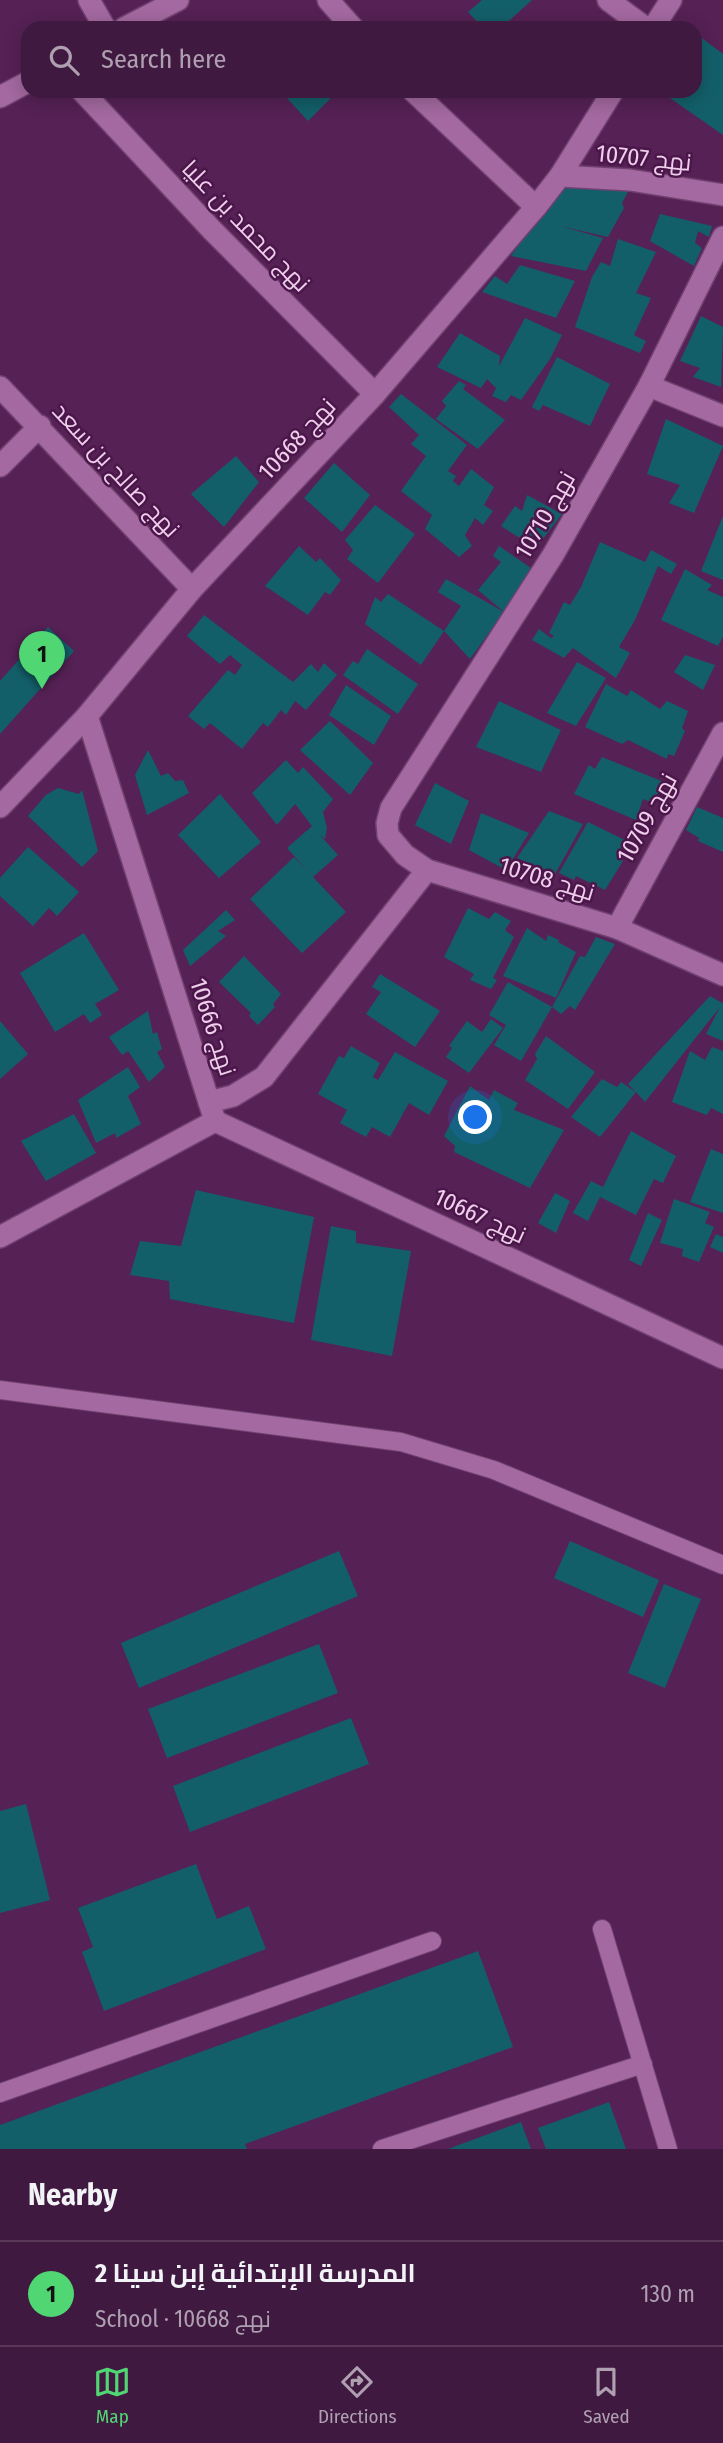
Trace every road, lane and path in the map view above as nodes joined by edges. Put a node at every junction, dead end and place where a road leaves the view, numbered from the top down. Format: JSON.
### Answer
{"nodes":[{"id":1,"x":89,"y":0,"type":"edge"},
{"id":2,"x":178,"y":0,"type":"edge"},
{"id":3,"x":328,"y":0,"type":"edge"},
{"id":4,"x":608,"y":0,"type":"edge"},
{"id":5,"x":671,"y":0,"type":"edge"},
{"id":6,"x":101,"y":21,"type":"edge"},
{"id":7,"x":138,"y":21,"type":"edge"},
{"id":8,"x":347,"y":21,"type":"edge"},
{"id":9,"x":636,"y":21,"type":"edge"},
{"id":10,"x":658,"y":21,"type":"edge"},
{"id":11,"x":21,"y":86,"type":"edge"},
{"id":12,"x":0,"y":97,"type":"edge"},
{"id":13,"x":89,"y":98,"type":"edge"},
{"id":14,"x":420,"y":98,"type":"edge"},
{"id":15,"x":609,"y":98,"type":"edge"},
{"id":16,"x":560,"y":176,"type":"junction"},
{"id":17,"x":723,"y":195,"type":"edge"},
{"id":18,"x":536,"y":207,"type":"junction"},
{"id":19,"x":723,"y":237,"type":"edge"},
{"id":20,"x":649,"y":386,"type":"junction"},
{"id":21,"x":0,"y":387,"type":"edge"},
{"id":22,"x":375,"y":394,"type":"junction"},
{"id":23,"x":723,"y":416,"type":"edge"},
{"id":24,"x":40,"y":426,"type":"junction"},
{"id":25,"x":0,"y":466,"type":"edge"},
{"id":26,"x":192,"y":589,"type":"junction"},
{"id":27,"x":87,"y":716,"type":"junction"},
{"id":28,"x":723,"y":733,"type":"edge"},
{"id":29,"x":0,"y":807,"type":"edge"},
{"id":30,"x":391,"y":808,"type":"joint"},
{"id":31,"x":427,"y":870,"type":"junction"},
{"id":32,"x":617,"y":928,"type":"junction"},
{"id":33,"x":723,"y":975,"type":"edge"},
{"id":34,"x":212,"y":1112,"type":"junction"},
{"id":35,"x":0,"y":1237,"type":"edge"},
{"id":36,"x":723,"y":1358,"type":"edge"},
{"id":37,"x":0,"y":1390,"type":"edge"},
{"id":38,"x":723,"y":1565,"type":"edge"},
{"id":39,"x":602,"y":1929,"type":"dead end"},
{"id":40,"x":432,"y":1941,"type":"dead end"},
{"id":41,"x":642,"y":2064,"type":"junction"},
{"id":42,"x":0,"y":2093,"type":"edge"},
{"id":43,"x":382,"y":2149,"type":"edge"},
{"id":44,"x":668,"y":2149,"type":"edge"}],
"edges":[{"from":1,"to":6,"type":"street"},
{"from":2,"to":7,"type":"street"},
{"from":3,"to":8,"type":"street"},
{"from":4,"to":9,"type":"street"},
{"from":5,"to":10,"type":"street"},
{"from":11,"to":12,"type":"street"},
{"from":13,"to":22,"type":"street","name":"نهج محمد بن عليا"},
{"from":14,"to":18,"type":"street"},
{"from":15,"to":16,"type":"street","name":"نهج 10668"},
{"from":16,"to":17,"type":"street","name":"نهج 10707"},
{"from":16,"to":18,"type":"street","name":"نهج 10668"},
{"from":18,"to":22,"type":"street","name":"نهج 10668"},
{"from":19,"to":20,"type":"street","name":"نهج 10710"},
{"from":20,"to":23,"type":"street"},
{"from":20,"to":30,"type":"street","name":"نهج 10710"},
{"from":21,"to":24,"type":"street","name":"نهج صالح بن سعد"},
{"from":22,"to":26,"type":"street","name":"نهج 10668"},
{"from":24,"to":25,"type":"street"},
{"from":24,"to":26,"type":"street","name":"نهج صالح بن سعد"},
{"from":26,"to":27,"type":"street","name":"نهج 10668"},
{"from":27,"to":29,"type":"street","name":"نهج 10668"},
{"from":27,"to":34,"type":"street","name":"نهج 10666"},
{"from":28,"to":32,"type":"street","name":"نهج 10709"},
{"from":30,"to":31,"type":"street","name":"نهج 10708"},
{"from":31,"to":32,"type":"street","name":"نهج 10708"},
{"from":31,"to":34,"type":"street"},
{"from":32,"to":33,"type":"street","name":"نهج 10708"},
{"from":34,"to":35,"type":"street"},
{"from":34,"to":36,"type":"street","name":"نهج 10667"},
{"from":37,"to":38,"type":"lane"},
{"from":39,"to":41,"type":"lane"},
{"from":40,"to":42,"type":"lane"},
{"from":41,"to":43,"type":"lane"},
{"from":41,"to":44,"type":"lane"}]}
